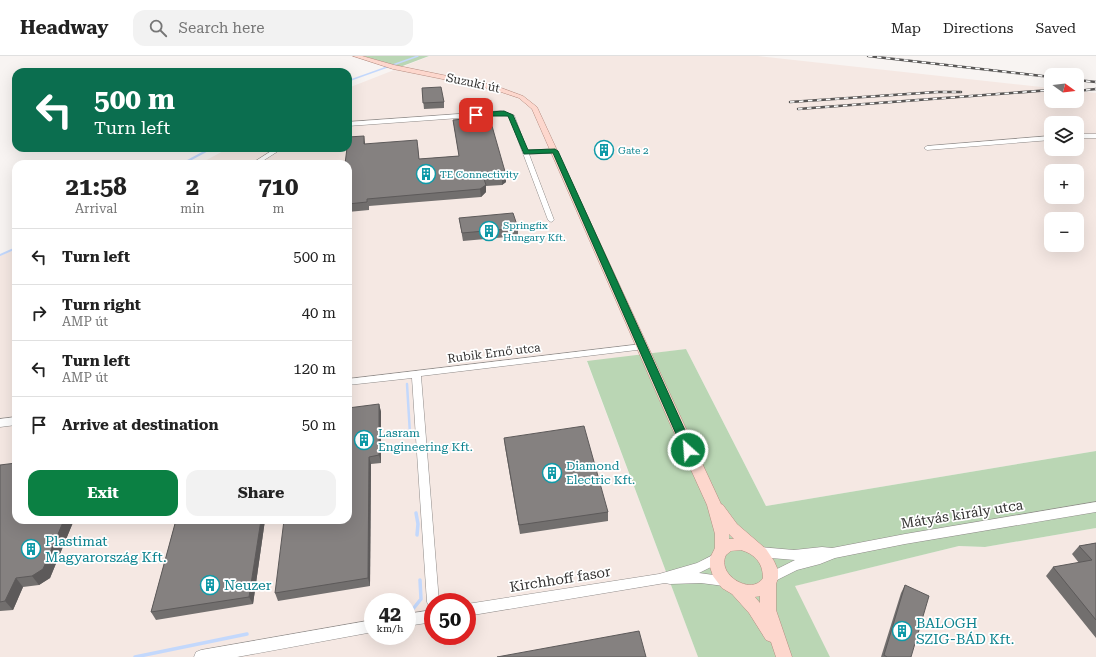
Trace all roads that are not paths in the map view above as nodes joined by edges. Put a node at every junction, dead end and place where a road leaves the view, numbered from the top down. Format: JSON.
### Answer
{"nodes":[{"id":1,"x":356,"y":56,"type":"edge"},
{"id":2,"x":352,"y":124,"type":"edge"},
{"id":3,"x":1084,"y":136,"type":"edge"},
{"id":4,"x":1096,"y":136,"type":"edge"},
{"id":5,"x":1044,"y":139,"type":"edge"},
{"id":6,"x":927,"y":148,"type":"dead end"},
{"id":7,"x":555,"y":151,"type":"junction"},
{"id":8,"x":274,"y":152,"type":"edge"},
{"id":9,"x":526,"y":152,"type":"junction"},
{"id":10,"x":260,"y":160,"type":"edge"},
{"id":11,"x":551,"y":220,"type":"dead end"},
{"id":12,"x":642,"y":347,"type":"junction"},
{"id":13,"x":416,"y":374,"type":"junction"},
{"id":14,"x":352,"y":382,"type":"edge"},
{"id":15,"x":12,"y":422,"type":"edge"},
{"id":16,"x":0,"y":423,"type":"edge"},
{"id":17,"x":714,"y":505,"type":"junction"},
{"id":18,"x":1096,"y":507,"type":"edge"},
{"id":19,"x":757,"y":550,"type":"junction"},
{"id":20,"x":832,"y":553,"type":"junction"},
{"id":21,"x":719,"y":554,"type":"junction"},
{"id":22,"x":659,"y":579,"type":"junction"},
{"id":23,"x":724,"y":581,"type":"junction"},
{"id":24,"x":769,"y":581,"type":"junction"},
{"id":25,"x":738,"y":589,"type":"junction"},
{"id":26,"x":432,"y":593,"type":"edge"},
{"id":27,"x":476,"y":609,"type":"edge"},
{"id":28,"x":364,"y":628,"type":"edge"},
{"id":29,"x":782,"y":653,"type":"edge"},
{"id":30,"x":201,"y":657,"type":"edge"}],
"edges":[{"from":1,"to":7,"type":"main road","name":"Suzuki út"},
{"from":2,"to":9,"type":"street"},
{"from":3,"to":4,"type":"street"},
{"from":5,"to":6,"type":"street"},
{"from":7,"to":9,"type":"street"},
{"from":7,"to":12,"type":"main road","name":"Suzuki út"},
{"from":8,"to":10,"type":"street"},
{"from":9,"to":11,"type":"street"},
{"from":12,"to":13,"type":"street","name":"Rubik Ernő utca"},
{"from":12,"to":17,"type":"main road","name":"Suzuki út"},
{"from":13,"to":14,"type":"street","name":"Rubik Ernő utca"},
{"from":13,"to":26,"type":"street"},
{"from":15,"to":16,"type":"street"},
{"from":17,"to":19,"type":"main road"},
{"from":17,"to":21,"type":"main road"},
{"from":18,"to":20,"type":"street","name":"Mátyás király utca"},
{"from":19,"to":20,"type":"street","name":"Mátyás király utca"},
{"from":19,"to":21,"type":"main road"},
{"from":19,"to":24,"type":"main road"},
{"from":20,"to":24,"type":"street","name":"Mátyás király utca"},
{"from":21,"to":22,"type":"street","name":"Kirchhoff fasor"},
{"from":21,"to":23,"type":"main road"},
{"from":22,"to":23,"type":"street","name":"Kirchhoff fasor"},
{"from":22,"to":27,"type":"street","name":"Kirchhoff fasor"},
{"from":23,"to":25,"type":"main road"},
{"from":24,"to":25,"type":"main road"},
{"from":24,"to":29,"type":"main road"},
{"from":25,"to":29,"type":"main road"},
{"from":28,"to":30,"type":"street"}]}
